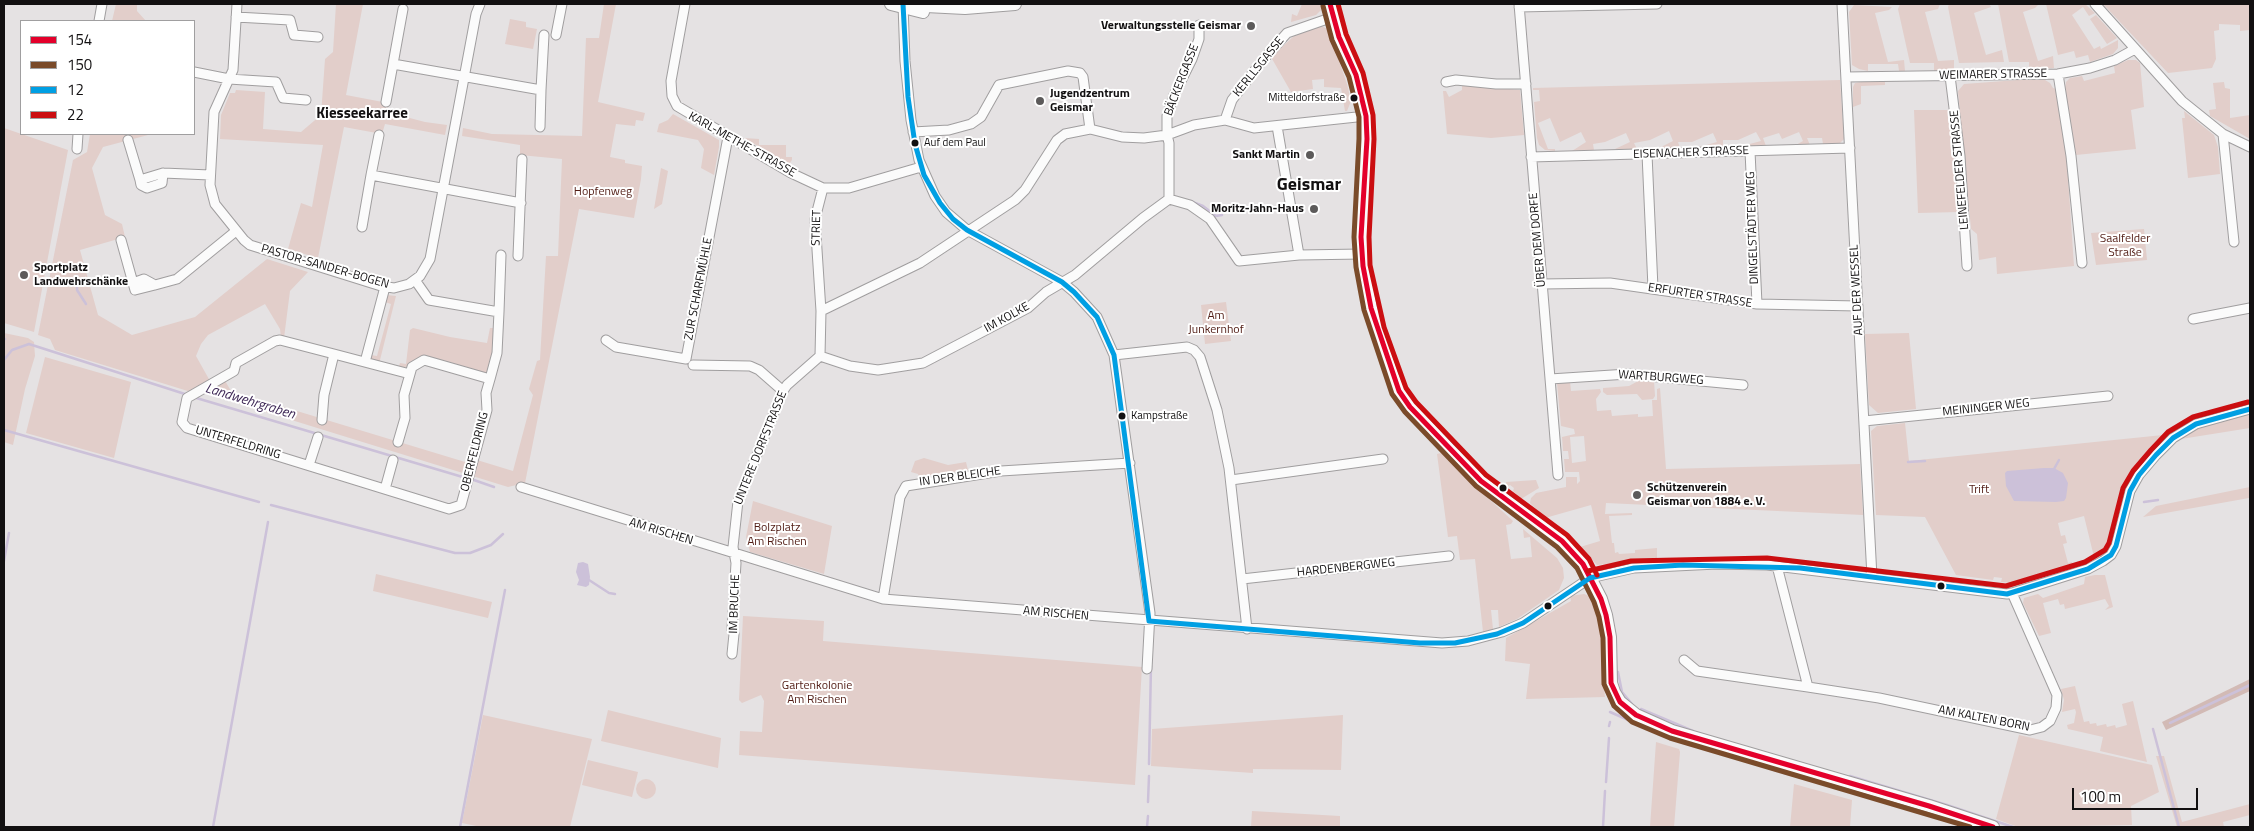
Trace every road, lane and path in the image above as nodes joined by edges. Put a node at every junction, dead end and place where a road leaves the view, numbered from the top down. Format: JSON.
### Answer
{"nodes":[{"id":1,"x":102,"y":4,"type":"edge"},
{"id":2,"x":237,"y":4,"type":"edge"},
{"id":3,"x":480,"y":4,"type":"edge"},
{"id":4,"x":562,"y":4,"type":"edge"},
{"id":5,"x":685,"y":4,"type":"edge"},
{"id":6,"x":891,"y":4,"type":"edge"},
{"id":7,"x":1015,"y":4,"type":"edge"},
{"id":8,"x":1330,"y":4,"type":"edge"},
{"id":9,"x":1657,"y":4,"type":"edge"},
{"id":10,"x":1842,"y":4,"type":"edge"},
{"id":11,"x":2095,"y":4,"type":"edge"},
{"id":12,"x":907,"y":5,"type":"edge"},
{"id":13,"x":1519,"y":6,"type":"edge"},
{"id":14,"x":403,"y":9,"type":"dead end"},
{"id":15,"x":236,"y":17,"type":"junction"},
{"id":16,"x":1333,"y":17,"type":"junction"},
{"id":17,"x":99,"y":20,"type":"edge"},
{"id":18,"x":1199,"y":25,"type":"dead end"},
{"id":19,"x":544,"y":34,"type":"dead end"},
{"id":20,"x":556,"y":35,"type":"dead end"},
{"id":21,"x":318,"y":37,"type":"dead end"},
{"id":22,"x":2135,"y":49,"type":"junction"},
{"id":23,"x":393,"y":64,"type":"junction"},
{"id":24,"x":195,"y":72,"type":"edge"},
{"id":25,"x":2058,"y":74,"type":"junction"},
{"id":26,"x":464,"y":76,"type":"junction"},
{"id":27,"x":1950,"y":76,"type":"junction"},
{"id":28,"x":1846,"y":77,"type":"junction"},
{"id":29,"x":230,"y":79,"type":"junction"},
{"id":30,"x":1446,"y":82,"type":"dead end"},
{"id":31,"x":1526,"y":84,"type":"junction"},
{"id":32,"x":541,"y":90,"type":"junction"},
{"id":33,"x":306,"y":100,"type":"dead end"},
{"id":34,"x":386,"y":102,"type":"dead end"},
{"id":35,"x":1366,"y":116,"type":"junction"},
{"id":36,"x":1225,"y":120,"type":"junction"},
{"id":37,"x":1277,"y":126,"type":"junction"},
{"id":38,"x":540,"y":127,"type":"dead end"},
{"id":39,"x":1090,"y":129,"type":"junction"},
{"id":40,"x":913,"y":132,"type":"junction"},
{"id":41,"x":2223,"y":134,"type":"junction"},
{"id":42,"x":78,"y":135,"type":"edge"},
{"id":43,"x":379,"y":135,"type":"dead end"},
{"id":44,"x":1167,"y":135,"type":"junction"},
{"id":45,"x":728,"y":137,"type":"junction"},
{"id":46,"x":128,"y":140,"type":"dead end"},
{"id":47,"x":2250,"y":147,"type":"edge"},
{"id":48,"x":1850,"y":148,"type":"junction"},
{"id":49,"x":77,"y":149,"type":"dead end"},
{"id":50,"x":1750,"y":151,"type":"junction"},
{"id":51,"x":1647,"y":154,"type":"junction"},
{"id":52,"x":1532,"y":157,"type":"junction"},
{"id":53,"x":522,"y":158,"type":"dead end"},
{"id":54,"x":921,"y":167,"type":"junction"},
{"id":55,"x":210,"y":175,"type":"junction"},
{"id":56,"x":372,"y":175,"type":"junction"},
{"id":57,"x":443,"y":188,"type":"junction"},
{"id":58,"x":823,"y":188,"type":"junction"},
{"id":59,"x":1169,"y":199,"type":"junction"},
{"id":60,"x":520,"y":203,"type":"junction"},
{"id":61,"x":362,"y":227,"type":"dead end"},
{"id":62,"x":967,"y":230,"type":"junction"},
{"id":63,"x":236,"y":231,"type":"junction"},
{"id":64,"x":121,"y":240,"type":"dead end"},
{"id":65,"x":2234,"y":242,"type":"dead end"},
{"id":66,"x":1362,"y":254,"type":"junction"},
{"id":67,"x":501,"y":255,"type":"dead end"},
{"id":68,"x":1299,"y":255,"type":"junction"},
{"id":69,"x":518,"y":256,"type":"dead end"},
{"id":70,"x":2082,"y":263,"type":"dead end"},
{"id":71,"x":1966,"y":266,"type":"dead end"},
{"id":72,"x":415,"y":280,"type":"junction"},
{"id":73,"x":1062,"y":282,"type":"junction"},
{"id":74,"x":1542,"y":284,"type":"junction"},
{"id":75,"x":385,"y":287,"type":"junction"},
{"id":76,"x":1653,"y":288,"type":"junction"},
{"id":77,"x":1757,"y":304,"type":"junction"},
{"id":78,"x":1858,"y":306,"type":"junction"},
{"id":79,"x":2250,"y":308,"type":"edge"},
{"id":80,"x":821,"y":311,"type":"junction"},
{"id":81,"x":499,"y":312,"type":"junction"},
{"id":82,"x":2193,"y":318,"type":"dead end"},
{"id":83,"x":606,"y":340,"type":"dead end"},
{"id":84,"x":334,"y":354,"type":"junction"},
{"id":85,"x":1114,"y":355,"type":"junction"},
{"id":86,"x":820,"y":356,"type":"junction"},
{"id":87,"x":365,"y":362,"type":"junction"},
{"id":88,"x":693,"y":365,"type":"dead end"},
{"id":89,"x":410,"y":374,"type":"junction"},
{"id":90,"x":490,"y":378,"type":"junction"},
{"id":91,"x":1550,"y":379,"type":"junction"},
{"id":92,"x":1743,"y":385,"type":"dead end"},
{"id":93,"x":783,"y":391,"type":"junction"},
{"id":94,"x":2108,"y":396,"type":"dead end"},
{"id":95,"x":2250,"y":409,"type":"edge"},
{"id":96,"x":322,"y":420,"type":"dead end"},
{"id":97,"x":1864,"y":420,"type":"junction"},
{"id":98,"x":318,"y":437,"type":"dead end"},
{"id":99,"x":398,"y":442,"type":"dead end"},
{"id":100,"x":1383,"y":459,"type":"dead end"},
{"id":101,"x":393,"y":460,"type":"dead end"},
{"id":102,"x":1130,"y":463,"type":"junction"},
{"id":103,"x":310,"y":465,"type":"junction"},
{"id":104,"x":1558,"y":475,"type":"dead end"},
{"id":105,"x":1231,"y":480,"type":"junction"},
{"id":106,"x":361,"y":481,"type":"joint"},
{"id":107,"x":521,"y":487,"type":"dead end"},
{"id":108,"x":385,"y":488,"type":"junction"},
{"id":109,"x":735,"y":554,"type":"junction"},
{"id":110,"x":1449,"y":556,"type":"dead end"},
{"id":111,"x":1777,"y":566,"type":"junction"},
{"id":112,"x":1872,"y":577,"type":"junction"},
{"id":113,"x":1590,"y":578,"type":"junction"},
{"id":114,"x":1242,"y":579,"type":"junction"},
{"id":115,"x":2012,"y":593,"type":"junction"},
{"id":116,"x":883,"y":599,"type":"junction"},
{"id":117,"x":1149,"y":621,"type":"junction"},
{"id":118,"x":1247,"y":629,"type":"junction"},
{"id":119,"x":732,"y":654,"type":"dead end"},
{"id":120,"x":1684,"y":660,"type":"dead end"},
{"id":121,"x":1147,"y":668,"type":"dead end"},
{"id":122,"x":1808,"y":687,"type":"junction"},
{"id":123,"x":1993,"y":827,"type":"edge"}],
"edges":[{"from":1,"to":17,"type":"street"},
{"from":2,"to":15,"type":"street","name":"PASTOR-SANDER-BOGEN"},
{"from":3,"to":26,"type":"street"},
{"from":4,"to":20,"type":"street"},
{"from":5,"to":45,"type":"street","name":"KARL-METHE-STRASSE"},
{"from":6,"to":12,"type":"main road"},
{"from":7,"to":12,"type":"main road"},
{"from":8,"to":16,"type":"main road"},
{"from":9,"to":13,"type":"street"},
{"from":10,"to":28,"type":"street","name":"AUF DER WESSEL"},
{"from":11,"to":22,"type":"street"},
{"from":12,"to":40,"type":"street"},
{"from":13,"to":31,"type":"street","name":"ÜBER DEM DORFE"},
{"from":14,"to":23,"type":"street"},
{"from":15,"to":21,"type":"street"},
{"from":15,"to":29,"type":"street","name":"PASTOR-SANDER-BOGEN"},
{"from":16,"to":35,"type":"main road"},
{"from":16,"to":36,"type":"street","name":"KERLLSGASSE"},
{"from":18,"to":44,"type":"street","name":"BÄCKERGASSE"},
{"from":19,"to":32,"type":"street"},
{"from":22,"to":25,"type":"street","name":"WEIMARER STRASSE"},
{"from":22,"to":41,"type":"street"},
{"from":23,"to":26,"type":"street"},
{"from":23,"to":34,"type":"street"},
{"from":24,"to":29,"type":"street"},
{"from":25,"to":27,"type":"street","name":"WEIMARER STRASSE"},
{"from":25,"to":70,"type":"street"},
{"from":26,"to":32,"type":"street"},
{"from":26,"to":57,"type":"street"},
{"from":27,"to":28,"type":"street","name":"WEIMARER STRASSE"},
{"from":27,"to":71,"type":"street","name":"LEINEFELDER STRASSE"},
{"from":28,"to":48,"type":"street","name":"AUF DER WESSEL"},
{"from":29,"to":33,"type":"street"},
{"from":29,"to":55,"type":"street","name":"PASTOR-SANDER-BOGEN"},
{"from":30,"to":31,"type":"street"},
{"from":31,"to":52,"type":"street","name":"ÜBER DEM DORFE"},
{"from":32,"to":38,"type":"street"},
{"from":35,"to":37,"type":"street"},
{"from":35,"to":66,"type":"main road"},
{"from":36,"to":37,"type":"street"},
{"from":36,"to":44,"type":"street"},
{"from":37,"to":68,"type":"street"},
{"from":39,"to":40,"type":"street"},
{"from":39,"to":44,"type":"street"},
{"from":39,"to":62,"type":"street"},
{"from":40,"to":54,"type":"street"},
{"from":41,"to":47,"type":"street"},
{"from":41,"to":65,"type":"street"},
{"from":42,"to":49,"type":"street"},
{"from":43,"to":56,"type":"street"},
{"from":44,"to":59,"type":"street"},
{"from":45,"to":58,"type":"street","name":"KARL-METHE-STRASSE"},
{"from":45,"to":83,"type":"street","name":"ZUR SCHARFMÜHLE"},
{"from":46,"to":55,"type":"street"},
{"from":48,"to":50,"type":"street","name":"EISENACHER STRASSE"},
{"from":48,"to":78,"type":"street","name":"AUF DER WESSEL"},
{"from":50,"to":51,"type":"street","name":"EISENACHER STRASSE"},
{"from":50,"to":77,"type":"street","name":"DINGELSTÄDTER WEG"},
{"from":51,"to":52,"type":"street","name":"EISENACHER STRASSE"},
{"from":51,"to":76,"type":"street"},
{"from":52,"to":74,"type":"street","name":"ÜBER DEM DORFE"},
{"from":53,"to":60,"type":"street"},
{"from":54,"to":58,"type":"street"},
{"from":54,"to":62,"type":"street"},
{"from":55,"to":63,"type":"street","name":"PASTOR-SANDER-BOGEN"},
{"from":56,"to":57,"type":"street"},
{"from":56,"to":61,"type":"street"},
{"from":57,"to":60,"type":"street"},
{"from":57,"to":72,"type":"street"},
{"from":58,"to":80,"type":"street","name":"STRIET"},
{"from":59,"to":68,"type":"street"},
{"from":59,"to":73,"type":"street","name":"IM KOLKE"},
{"from":60,"to":69,"type":"street"},
{"from":62,"to":73,"type":"street"},
{"from":62,"to":80,"type":"street"},
{"from":63,"to":64,"type":"street"},
{"from":63,"to":75,"type":"street","name":"PASTOR-SANDER-BOGEN"},
{"from":66,"to":68,"type":"street"},
{"from":66,"to":113,"type":"main road"},
{"from":67,"to":81,"type":"street","name":"OBERFELDRING"},
{"from":72,"to":75,"type":"street","name":"PASTOR-SANDER-BOGEN"},
{"from":72,"to":81,"type":"street"},
{"from":73,"to":85,"type":"street"},
{"from":73,"to":86,"type":"street","name":"IM KOLKE"},
{"from":74,"to":76,"type":"street","name":"ERFURTER STRASSE"},
{"from":74,"to":91,"type":"street","name":"ÜBER DEM DORFE"},
{"from":75,"to":87,"type":"street"},
{"from":76,"to":77,"type":"street","name":"ERFURTER STRASSE"},
{"from":77,"to":78,"type":"street","name":"ERFURTER STRASSE"},
{"from":78,"to":97,"type":"street","name":"AUF DER WESSEL"},
{"from":79,"to":82,"type":"street"},
{"from":80,"to":86,"type":"street","name":"STRIET"},
{"from":81,"to":90,"type":"street","name":"OBERFELDRING"},
{"from":84,"to":87,"type":"street","name":"UNTERFELDRING"},
{"from":84,"to":96,"type":"street"},
{"from":84,"to":103,"type":"street","name":"UNTERFELDRING"},
{"from":85,"to":102,"type":"street"},
{"from":85,"to":105,"type":"street"},
{"from":86,"to":93,"type":"street","name":"UNTERE DORFSTRASSE"},
{"from":87,"to":89,"type":"street"},
{"from":88,"to":93,"type":"street"},
{"from":89,"to":90,"type":"street"},
{"from":89,"to":99,"type":"street"},
{"from":90,"to":108,"type":"street","name":"OBERFELDRING"},
{"from":91,"to":92,"type":"street","name":"WARTBURGWEG"},
{"from":91,"to":104,"type":"street","name":"ÜBER DEM DORFE"},
{"from":93,"to":109,"type":"street","name":"UNTERE DORFSTRASSE"},
{"from":94,"to":97,"type":"street","name":"MEININGER WEG"},
{"from":95,"to":115,"type":"street"},
{"from":97,"to":112,"type":"street","name":"AUF DER WESSEL"},
{"from":98,"to":103,"type":"street"},
{"from":100,"to":105,"type":"street"},
{"from":101,"to":108,"type":"street"},
{"from":102,"to":116,"type":"street","name":"IN DER BLEICHE"},
{"from":102,"to":117,"type":"street"},
{"from":103,"to":106,"type":"street","name":"UNTERFELDRING"},
{"from":105,"to":114,"type":"street"},
{"from":106,"to":108,"type":"street","name":"OBERFELDRING"},
{"from":107,"to":109,"type":"street","name":"AM RISCHEN"},
{"from":109,"to":116,"type":"street","name":"AM RISCHEN"},
{"from":109,"to":119,"type":"street","name":"IM BRUCHE"},
{"from":110,"to":114,"type":"street","name":"HARDENBERGWEG"},
{"from":111,"to":112,"type":"street"},
{"from":111,"to":113,"type":"street"},
{"from":111,"to":122,"type":"street"},
{"from":112,"to":115,"type":"street"},
{"from":113,"to":118,"type":"street","name":"AM RISCHEN"},
{"from":113,"to":123,"type":"main road"},
{"from":114,"to":118,"type":"street"},
{"from":115,"to":122,"type":"street","name":"AM KALTEN BORN"},
{"from":116,"to":117,"type":"street","name":"AM RISCHEN"},
{"from":117,"to":118,"type":"street","name":"AM RISCHEN"},
{"from":117,"to":121,"type":"street"},
{"from":120,"to":122,"type":"street","name":"AM KALTEN BORN"}]}
